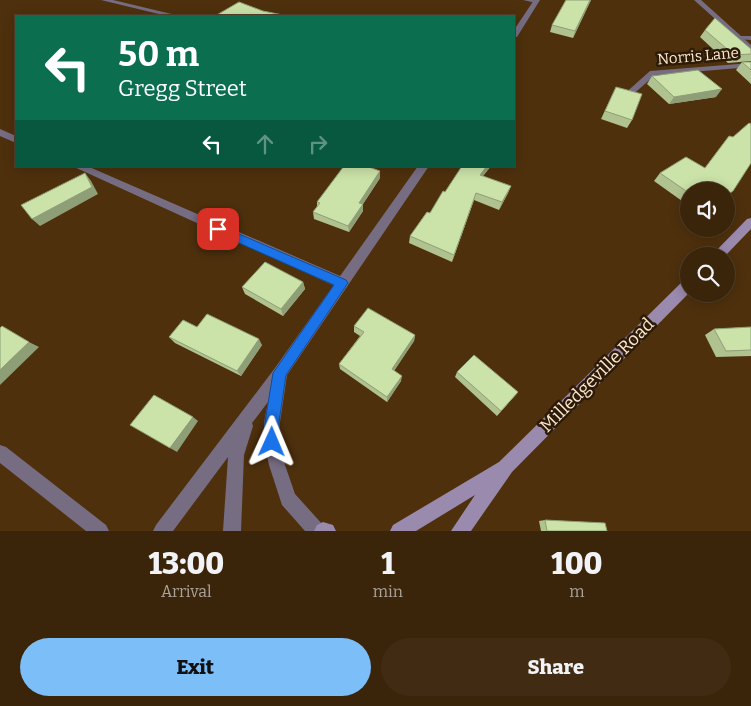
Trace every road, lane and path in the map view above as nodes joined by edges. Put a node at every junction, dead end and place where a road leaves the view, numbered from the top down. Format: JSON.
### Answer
{"nodes":[{"id":1,"x":104,"y":0,"type":"edge"},
{"id":2,"x":525,"y":0,"type":"edge"},
{"id":3,"x":697,"y":0,"type":"edge"},
{"id":4,"x":536,"y":1,"type":"edge"},
{"id":5,"x":172,"y":15,"type":"edge"},
{"id":6,"x":515,"y":33,"type":"edge"},
{"id":7,"x":739,"y":38,"type":"junction"},
{"id":8,"x":751,"y":38,"type":"edge"},
{"id":9,"x":751,"y":49,"type":"edge"},
{"id":10,"x":751,"y":65,"type":"edge"},
{"id":11,"x":626,"y":96,"type":"edge"},
{"id":12,"x":0,"y":132,"type":"edge"},
{"id":13,"x":15,"y":140,"type":"edge"},
{"id":14,"x":79,"y":167,"type":"edge"},
{"id":15,"x":423,"y":167,"type":"edge"},
{"id":16,"x":751,"y":222,"type":"edge"},
{"id":17,"x":726,"y":247,"type":"edge"},
{"id":18,"x":342,"y":283,"type":"junction"},
{"id":19,"x":680,"y":293,"type":"edge"},
{"id":20,"x":280,"y":373,"type":"junction"},
{"id":21,"x":247,"y":417,"type":"junction"},
{"id":22,"x":0,"y":453,"type":"edge"},
{"id":23,"x":506,"y":466,"type":"junction"},
{"id":24,"x":100,"y":531,"type":"edge"},
{"id":25,"x":162,"y":531,"type":"edge"},
{"id":26,"x":232,"y":531,"type":"edge"},
{"id":27,"x":317,"y":531,"type":"edge"},
{"id":28,"x":323,"y":531,"type":"edge"},
{"id":29,"x":327,"y":531,"type":"edge"},
{"id":30,"x":399,"y":531,"type":"edge"},
{"id":31,"x":460,"y":531,"type":"edge"}],
"edges":[{"from":1,"to":5,"type":"street"},
{"from":2,"to":4,"type":"lane"},
{"from":3,"to":7,"type":"street"},
{"from":4,"to":6,"type":"street"},
{"from":7,"to":8,"type":"lane"},
{"from":7,"to":9,"type":"street"},
{"from":10,"to":11,"type":"street","name":"Norris Lane"},
{"from":12,"to":13,"type":"street"},
{"from":14,"to":18,"type":"street"},
{"from":15,"to":18,"type":"street"},
{"from":16,"to":17,"type":"main road"},
{"from":18,"to":20,"type":"street"},
{"from":19,"to":23,"type":"main road","name":"Milledgeville Road"},
{"from":20,"to":21,"type":"street"},
{"from":20,"to":27,"type":"street"},
{"from":21,"to":25,"type":"street"},
{"from":21,"to":26,"type":"street"},
{"from":22,"to":24,"type":"street"},
{"from":23,"to":30,"type":"main road","name":"Milledgeville Road"},
{"from":23,"to":31,"type":"main road","name":"Milledgeville Road"},
{"from":28,"to":29,"type":"main road"}]}
